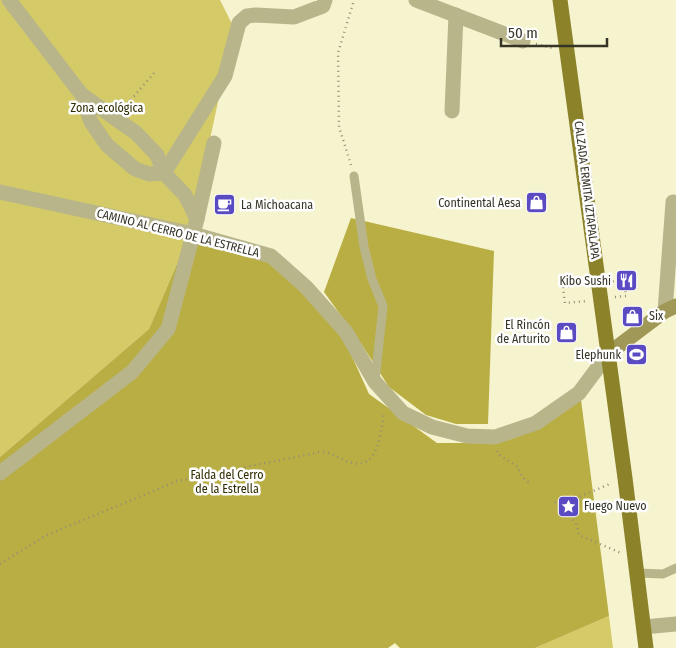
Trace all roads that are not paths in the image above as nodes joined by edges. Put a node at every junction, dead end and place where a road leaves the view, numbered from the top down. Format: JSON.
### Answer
{"nodes":[{"id":1,"x":9,"y":0,"type":"edge"},
{"id":2,"x":325,"y":0,"type":"edge"},
{"id":3,"x":416,"y":0,"type":"edge"},
{"id":4,"x":560,"y":0,"type":"edge"},
{"id":5,"x":456,"y":15,"type":"junction"},
{"id":6,"x":523,"y":41,"type":"road end"},
{"id":7,"x":82,"y":95,"type":"junction"},
{"id":8,"x":452,"y":111,"type":"dead end"},
{"id":9,"x":214,"y":143,"type":"dead end"},
{"id":10,"x":164,"y":173,"type":"junction"},
{"id":11,"x":354,"y":176,"type":"road end"},
{"id":12,"x":0,"y":192,"type":"edge"},
{"id":13,"x":672,"y":202,"type":"dead end"},
{"id":14,"x":197,"y":219,"type":"junction"},
{"id":15,"x":193,"y":234,"type":"junction"},
{"id":16,"x":671,"y":309,"type":"edge"},
{"id":17,"x":608,"y":354,"type":"junction"},
{"id":18,"x":375,"y":382,"type":"junction"},
{"id":19,"x":0,"y":473,"type":"edge"},
{"id":20,"x":636,"y":566,"type":"junction"},
{"id":21,"x":676,"y":568,"type":"edge"},
{"id":22,"x":676,"y":624,"type":"edge"},
{"id":23,"x":644,"y":628,"type":"junction"},
{"id":24,"x":646,"y":648,"type":"edge"}],
"edges":[{"from":1,"to":7,"type":"street"},
{"from":2,"to":10,"type":"street"},
{"from":3,"to":5,"type":"street"},
{"from":4,"to":17,"type":"main road","name":"CALZADA ERMITA IZTAPALAPA"},
{"from":5,"to":6,"type":"street"},
{"from":5,"to":8,"type":"street"},
{"from":7,"to":10,"type":"street"},
{"from":7,"to":10,"type":"street"},
{"from":9,"to":14,"type":"street"},
{"from":10,"to":14,"type":"street"},
{"from":11,"to":18,"type":"lane"},
{"from":12,"to":15,"type":"street","name":"CAMINO AL CERRO DE LA ESTRELLA"},
{"from":13,"to":16,"type":"street"},
{"from":14,"to":15,"type":"street"},
{"from":15,"to":18,"type":"street","name":"CAMINO AL CERRO DE LA ESTRELLA"},
{"from":15,"to":19,"type":"street"},
{"from":16,"to":17,"type":"street"},
{"from":17,"to":18,"type":"street","name":"CAMINO AL CERRO DE LA ESTRELLA"},
{"from":17,"to":20,"type":"main road","name":"CALZADA ERMITA IZTAPALAPA"},
{"from":20,"to":21,"type":"lane"},
{"from":20,"to":23,"type":"main road","name":"CALZADA ERMITA IZTAPALAPA"},
{"from":22,"to":23,"type":"street"},
{"from":23,"to":24,"type":"main road","name":"CALZADA ERMITA IZTAPALAPA"}]}
